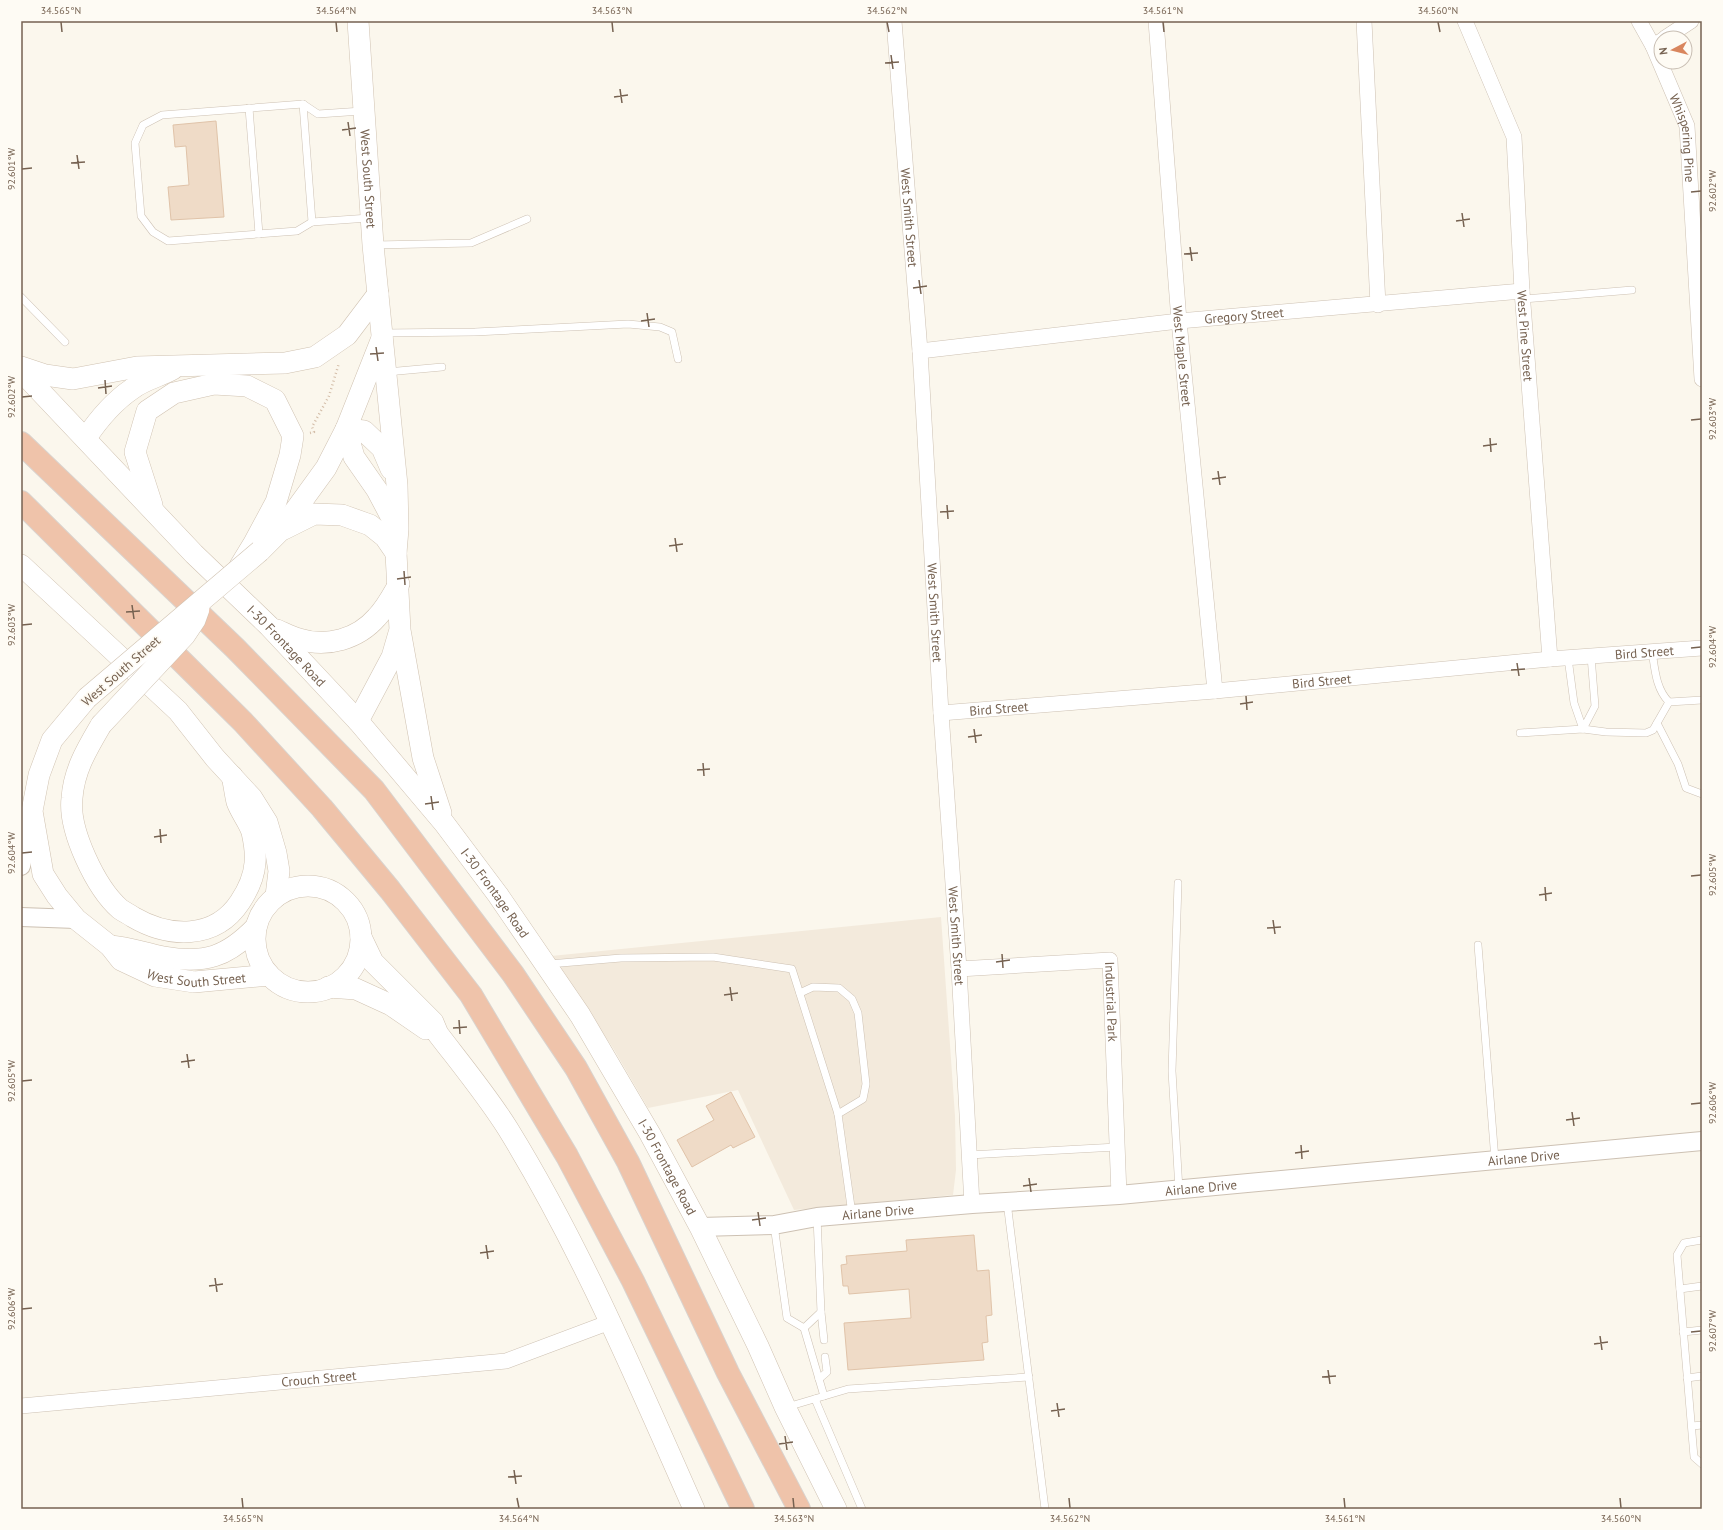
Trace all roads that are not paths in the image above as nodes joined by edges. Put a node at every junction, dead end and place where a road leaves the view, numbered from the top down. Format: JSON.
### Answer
{"nodes":[{"id":1,"x":358,"y":21,"type":"edge"},
{"id":2,"x":894,"y":21,"type":"edge"},
{"id":3,"x":1156,"y":21,"type":"edge"},
{"id":4,"x":1364,"y":21,"type":"edge"},
{"id":5,"x":1465,"y":21,"type":"edge"},
{"id":6,"x":1639,"y":21,"type":"edge"},
{"id":7,"x":1691,"y":21,"type":"edge"},
{"id":8,"x":1678,"y":30,"type":"edge"},
{"id":9,"x":1653,"y":35,"type":"edge"},
{"id":10,"x":1669,"y":70,"type":"edge"},
{"id":11,"x":304,"y":104,"type":"junction"},
{"id":12,"x":249,"y":108,"type":"junction"},
{"id":13,"x":364,"y":111,"type":"junction"},
{"id":14,"x":371,"y":218,"type":"junction"},
{"id":15,"x":526,"y":219,"type":"dead end"},
{"id":16,"x":312,"y":222,"type":"junction"},
{"id":17,"x":259,"y":234,"type":"junction"},
{"id":18,"x":373,"y":245,"type":"junction"},
{"id":19,"x":1632,"y":290,"type":"dead end"},
{"id":20,"x":378,"y":294,"type":"junction"},
{"id":21,"x":1523,"y":295,"type":"junction"},
{"id":22,"x":21,"y":297,"type":"edge"},
{"id":23,"x":1378,"y":305,"type":"junction"},
{"id":24,"x":1179,"y":321,"type":"junction"},
{"id":25,"x":382,"y":335,"type":"junction"},
{"id":26,"x":1701,"y":341,"type":"edge"},
{"id":27,"x":65,"y":342,"type":"dead end"},
{"id":28,"x":920,"y":351,"type":"junction"},
{"id":29,"x":678,"y":359,"type":"dead end"},
{"id":30,"x":179,"y":365,"type":"junction"},
{"id":31,"x":21,"y":367,"type":"edge"},
{"id":32,"x":442,"y":368,"type":"dead end"},
{"id":33,"x":21,"y":371,"type":"edge"},
{"id":34,"x":387,"y":372,"type":"junction"},
{"id":35,"x":1702,"y":379,"type":"edge"},
{"id":36,"x":346,"y":429,"type":"junction"},
{"id":37,"x":86,"y":438,"type":"junction"},
{"id":38,"x":21,"y":443,"type":"edge"},
{"id":39,"x":397,"y":485,"type":"junction"},
{"id":40,"x":21,"y":502,"type":"edge"},
{"id":41,"x":153,"y":509,"type":"junction"},
{"id":42,"x":398,"y":529,"type":"junction"},
{"id":43,"x":281,"y":530,"type":"junction"},
{"id":44,"x":396,"y":553,"type":"junction"},
{"id":45,"x":21,"y":565,"type":"edge"},
{"id":46,"x":237,"y":571,"type":"junction"},
{"id":47,"x":398,"y":584,"type":"junction"},
{"id":48,"x":202,"y":601,"type":"junction"},
{"id":49,"x":269,"y":626,"type":"junction"},
{"id":50,"x":400,"y":630,"type":"junction"},
{"id":51,"x":1702,"y":648,"type":"edge"},
{"id":52,"x":1652,"y":651,"type":"junction"},
{"id":53,"x":1591,"y":656,"type":"junction"},
{"id":54,"x":1568,"y":658,"type":"junction"},
{"id":55,"x":1550,"y":659,"type":"junction"},
{"id":56,"x":1215,"y":690,"type":"junction"},
{"id":57,"x":1702,"y":700,"type":"edge"},
{"id":58,"x":1669,"y":702,"type":"junction"},
{"id":59,"x":941,"y":712,"type":"junction"},
{"id":60,"x":358,"y":721,"type":"junction"},
{"id":61,"x":1657,"y":724,"type":"junction"},
{"id":62,"x":1584,"y":729,"type":"junction"},
{"id":63,"x":1520,"y":733,"type":"dead end"},
{"id":64,"x":232,"y":776,"type":"junction"},
{"id":65,"x":1702,"y":794,"type":"edge"},
{"id":66,"x":32,"y":811,"type":"junction"},
{"id":67,"x":444,"y":823,"type":"junction"},
{"id":68,"x":21,"y":866,"type":"edge"},
{"id":69,"x":1178,"y":883,"type":"dead end"},
{"id":70,"x":276,"y":896,"type":"junction"},
{"id":71,"x":21,"y":917,"type":"edge"},
{"id":72,"x":76,"y":919,"type":"junction"},
{"id":73,"x":256,"y":928,"type":"junction"},
{"id":74,"x":361,"y":937,"type":"junction"},
{"id":75,"x":1478,"y":945,"type":"dead end"},
{"id":76,"x":110,"y":946,"type":"junction"},
{"id":77,"x":546,"y":964,"type":"junction"},
{"id":78,"x":959,"y":969,"type":"junction"},
{"id":79,"x":269,"y":975,"type":"junction"},
{"id":80,"x":328,"y":988,"type":"junction"},
{"id":81,"x":800,"y":993,"type":"junction"},
{"id":82,"x":438,"y":1034,"type":"junction"},
{"id":83,"x":838,"y":1114,"type":"junction"},
{"id":84,"x":1702,"y":1141,"type":"edge"},
{"id":85,"x":1117,"y":1147,"type":"junction"},
{"id":86,"x":969,"y":1155,"type":"junction"},
{"id":87,"x":1495,"y":1161,"type":"junction"},
{"id":88,"x":1179,"y":1190,"type":"junction"},
{"id":89,"x":1119,"y":1195,"type":"junction"},
{"id":90,"x":1007,"y":1202,"type":"junction"},
{"id":91,"x":972,"y":1204,"type":"junction"},
{"id":92,"x":852,"y":1214,"type":"junction"},
{"id":93,"x":817,"y":1217,"type":"junction"},
{"id":94,"x":774,"y":1225,"type":"junction"},
{"id":95,"x":700,"y":1227,"type":"junction"},
{"id":96,"x":1702,"y":1240,"type":"edge"},
{"id":97,"x":1702,"y":1286,"type":"edge"},
{"id":98,"x":1680,"y":1289,"type":"junction"},
{"id":99,"x":821,"y":1312,"type":"junction"},
{"id":100,"x":610,"y":1322,"type":"junction"},
{"id":101,"x":804,"y":1328,"type":"junction"},
{"id":102,"x":1702,"y":1330,"type":"edge"},
{"id":103,"x":1683,"y":1332,"type":"junction"},
{"id":104,"x":824,"y":1340,"type":"dead end"},
{"id":105,"x":825,"y":1357,"type":"dead end"},
{"id":106,"x":1702,"y":1376,"type":"edge"},
{"id":107,"x":1029,"y":1377,"type":"junction"},
{"id":108,"x":1687,"y":1378,"type":"junction"},
{"id":109,"x":819,"y":1379,"type":"junction"},
{"id":110,"x":824,"y":1396,"type":"junction"},
{"id":111,"x":815,"y":1399,"type":"junction"},
{"id":112,"x":21,"y":1406,"type":"edge"},
{"id":113,"x":785,"y":1407,"type":"junction"},
{"id":114,"x":1702,"y":1425,"type":"edge"},
{"id":115,"x":1692,"y":1426,"type":"junction"},
{"id":116,"x":1702,"y":1464,"type":"edge"},
{"id":117,"x":694,"y":1509,"type":"edge"},
{"id":118,"x":744,"y":1509,"type":"edge"},
{"id":119,"x":799,"y":1509,"type":"edge"},
{"id":120,"x":836,"y":1509,"type":"edge"},
{"id":121,"x":862,"y":1509,"type":"edge"},
{"id":122,"x":1045,"y":1509,"type":"edge"}],
"edges":[{"from":1,"to":13,"type":"main road","name":"West South Street"},
{"from":2,"to":28,"type":"street","name":"West Smith Street"},
{"from":3,"to":24,"type":"street","name":"West Maple Street"},
{"from":4,"to":23,"type":"street"},
{"from":5,"to":21,"type":"street","name":"West Pine Street"},
{"from":6,"to":9,"type":"street","name":"Whispering Pine"},
{"from":7,"to":8,"type":"street"},
{"from":10,"to":26,"type":"street","name":"Whispering Pine"},
{"from":11,"to":12,"type":"lane"},
{"from":11,"to":13,"type":"lane"},
{"from":11,"to":16,"type":"lane"},
{"from":12,"to":17,"type":"lane"},
{"from":12,"to":17,"type":"lane"},
{"from":13,"to":14,"type":"main road","name":"West South Street"},
{"from":14,"to":16,"type":"lane"},
{"from":14,"to":18,"type":"main road","name":"West South Street"},
{"from":15,"to":18,"type":"lane"},
{"from":16,"to":17,"type":"lane"},
{"from":18,"to":20,"type":"main road","name":"West South Street"},
{"from":19,"to":21,"type":"lane"},
{"from":20,"to":25,"type":"main road","name":"West South Street"},
{"from":20,"to":30,"type":"main road"},
{"from":21,"to":23,"type":"street","name":"Gregory Street"},
{"from":21,"to":55,"type":"street","name":"West Pine Street"},
{"from":22,"to":27,"type":"lane"},
{"from":23,"to":24,"type":"street","name":"Gregory Street"},
{"from":24,"to":28,"type":"street","name":"Gregory Street"},
{"from":24,"to":56,"type":"street","name":"West Maple Street"},
{"from":25,"to":29,"type":"lane"},
{"from":25,"to":34,"type":"main road","name":"West South Street"},
{"from":25,"to":36,"type":"main road","name":"West South Street"},
{"from":26,"to":35,"type":"street","name":"Whispering Pine"},
{"from":28,"to":59,"type":"street","name":"West Smith Street"},
{"from":30,"to":31,"type":"main road"},
{"from":30,"to":37,"type":"main road"},
{"from":32,"to":34,"type":"lane"},
{"from":33,"to":37,"type":"main road","name":"I-30 Frontage Road"},
{"from":34,"to":39,"type":"main road","name":"West South Street"},
{"from":36,"to":39,"type":"main road"},
{"from":36,"to":42,"type":"main road"},
{"from":36,"to":43,"type":"main road","name":"West South Street"},
{"from":37,"to":41,"type":"main road","name":"I-30 Frontage Road"},
{"from":38,"to":119,"type":"highway"},
{"from":39,"to":42,"type":"main road","name":"West South Street"},
{"from":40,"to":118,"type":"highway"},
{"from":41,"to":46,"type":"main road"},
{"from":41,"to":49,"type":"main road","name":"I-30 Frontage Road"},
{"from":42,"to":44,"type":"main road","name":"West South Street"},
{"from":43,"to":44,"type":"main road"},
{"from":43,"to":46,"type":"main road","name":"West South Street","bridge":true},
{"from":44,"to":47,"type":"main road","name":"West South Street"},
{"from":45,"to":64,"type":"main road"},
{"from":46,"to":48,"type":"main road","name":"West South Street","bridge":true},
{"from":47,"to":49,"type":"main road"},
{"from":47,"to":50,"type":"main road","name":"West South Street"},
{"from":48,"to":64,"type":"main road","bridge":true},
{"from":48,"to":66,"type":"main road","name":"West South Street","bridge":true},
{"from":49,"to":60,"type":"main road","name":"I-30 Frontage Road"},
{"from":50,"to":60,"type":"main road","name":"West South Street"},
{"from":50,"to":67,"type":"main road","name":"West South Street"},
{"from":51,"to":52,"type":"street","name":"Bird Street"},
{"from":52,"to":53,"type":"street","name":"Bird Street"},
{"from":52,"to":58,"type":"lane"},
{"from":53,"to":54,"type":"street","name":"Bird Street"},
{"from":53,"to":62,"type":"lane"},
{"from":54,"to":55,"type":"street","name":"Bird Street"},
{"from":54,"to":62,"type":"lane"},
{"from":55,"to":56,"type":"street","name":"Bird Street"},
{"from":56,"to":59,"type":"street","name":"Bird Street"},
{"from":57,"to":58,"type":"lane"},
{"from":58,"to":61,"type":"lane"},
{"from":59,"to":78,"type":"street","name":"West Smith Street"},
{"from":60,"to":67,"type":"main road","name":"I-30 Frontage Road"},
{"from":61,"to":62,"type":"lane"},
{"from":61,"to":65,"type":"lane"},
{"from":62,"to":63,"type":"lane"},
{"from":64,"to":70,"type":"main road"},
{"from":66,"to":68,"type":"street"},
{"from":66,"to":72,"type":"main road","name":"West South Street"},
{"from":67,"to":77,"type":"main road","name":"I-30 Frontage Road"},
{"from":69,"to":88,"type":"lane"},
{"from":70,"to":73,"type":"main road"},
{"from":70,"to":74,"type":"main road"},
{"from":71,"to":72,"type":"street"},
{"from":72,"to":76,"type":"main road","name":"West South Street"},
{"from":73,"to":76,"type":"main road","name":"West South Street"},
{"from":73,"to":79,"type":"main road"},
{"from":74,"to":80,"type":"main road"},
{"from":74,"to":82,"type":"main road"},
{"from":75,"to":87,"type":"lane"},
{"from":76,"to":79,"type":"main road","name":"West South Street"},
{"from":77,"to":81,"type":"lane"},
{"from":77,"to":95,"type":"main road","name":"I-30 Frontage Road"},
{"from":78,"to":85,"type":"street","name":"Industrial Park"},
{"from":78,"to":86,"type":"street","name":"West Smith Street"},
{"from":79,"to":80,"type":"main road"},
{"from":80,"to":82,"type":"main road"},
{"from":81,"to":83,"type":"lane"},
{"from":81,"to":83,"type":"lane"},
{"from":82,"to":100,"type":"main road"},
{"from":83,"to":92,"type":"lane"},
{"from":84,"to":87,"type":"street","name":"Airlane Drive"},
{"from":85,"to":86,"type":"lane"},
{"from":85,"to":89,"type":"street","name":"Industrial Park"},
{"from":86,"to":91,"type":"street","name":"West Smith Street"},
{"from":87,"to":88,"type":"street","name":"Airlane Drive"},
{"from":88,"to":89,"type":"street","name":"Airlane Drive"},
{"from":89,"to":90,"type":"street","name":"Airlane Drive"},
{"from":90,"to":91,"type":"street","name":"Airlane Drive"},
{"from":90,"to":107,"type":"lane"},
{"from":91,"to":92,"type":"street","name":"Airlane Drive"},
{"from":92,"to":93,"type":"street","name":"Airlane Drive"},
{"from":93,"to":94,"type":"street","name":"Airlane Drive"},
{"from":93,"to":99,"type":"lane"},
{"from":94,"to":95,"type":"street","name":"Airlane Drive"},
{"from":94,"to":101,"type":"lane"},
{"from":95,"to":113,"type":"main road","name":"I-30 Frontage Road"},
{"from":96,"to":98,"type":"lane"},
{"from":97,"to":98,"type":"lane"},
{"from":98,"to":103,"type":"lane"},
{"from":99,"to":101,"type":"lane"},
{"from":99,"to":104,"type":"lane"},
{"from":100,"to":112,"type":"street","name":"Crouch Street"},
{"from":100,"to":117,"type":"main road"},
{"from":101,"to":109,"type":"lane"},
{"from":102,"to":103,"type":"lane"},
{"from":103,"to":108,"type":"lane"},
{"from":105,"to":109,"type":"lane"},
{"from":106,"to":108,"type":"lane"},
{"from":107,"to":110,"type":"lane"},
{"from":107,"to":122,"type":"lane"},
{"from":108,"to":115,"type":"lane"},
{"from":109,"to":110,"type":"lane"},
{"from":110,"to":111,"type":"lane"},
{"from":111,"to":113,"type":"lane"},
{"from":111,"to":121,"type":"lane"},
{"from":113,"to":120,"type":"main road","name":"I-30 Frontage Road"},
{"from":114,"to":115,"type":"lane"},
{"from":115,"to":116,"type":"lane"}]}
